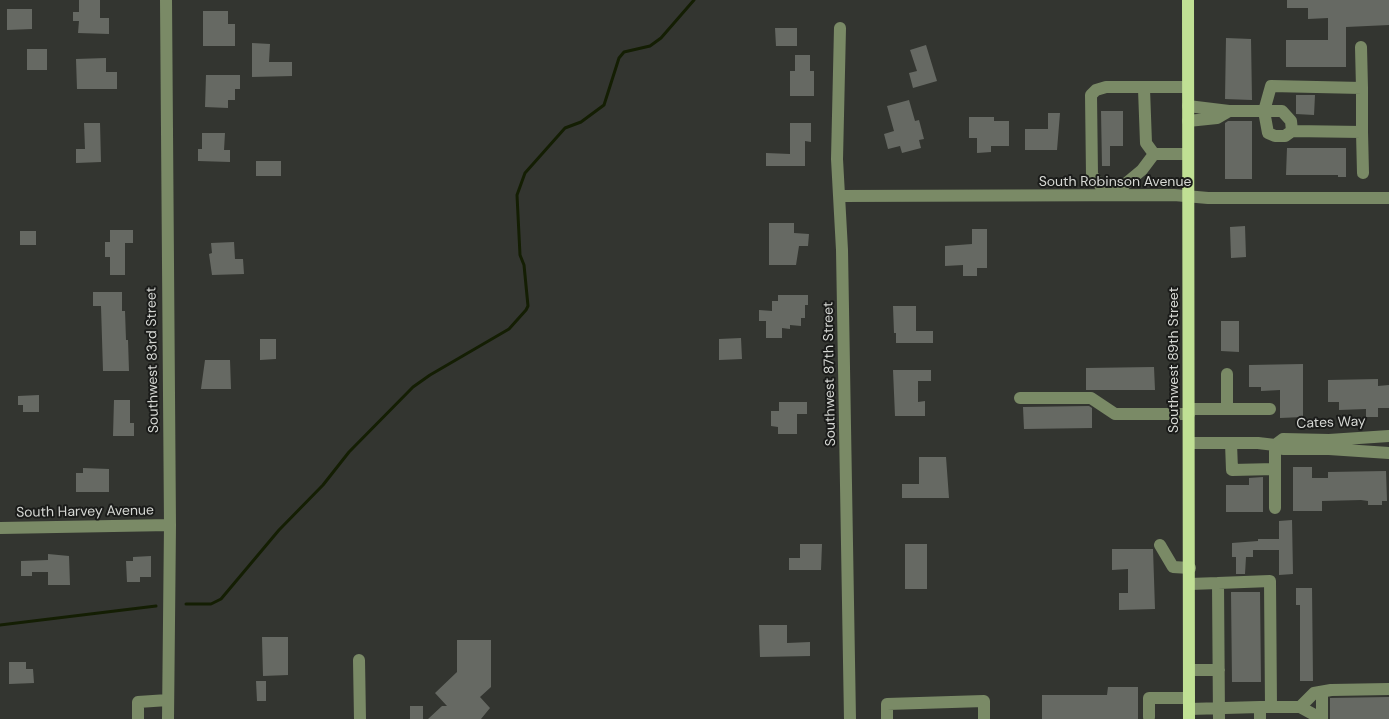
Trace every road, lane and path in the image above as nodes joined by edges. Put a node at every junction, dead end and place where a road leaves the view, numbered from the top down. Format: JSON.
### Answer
{"nodes":[{"id":1,"x":166,"y":0,"type":"edge"},
{"id":2,"x":1188,"y":0,"type":"edge"},
{"id":3,"x":840,"y":28,"type":"dead end"},
{"id":4,"x":1361,"y":47,"type":"dead end"},
{"id":5,"x":1188,"y":87,"type":"junction"},
{"id":6,"x":1362,"y":88,"type":"junction"},
{"id":7,"x":1144,"y":89,"type":"junction"},
{"id":8,"x":1188,"y":106,"type":"junction"},
{"id":9,"x":1229,"y":111,"type":"junction"},
{"id":10,"x":1264,"y":111,"type":"junction"},
{"id":11,"x":1188,"y":121,"type":"junction"},
{"id":12,"x":1292,"y":131,"type":"junction"},
{"id":13,"x":1362,"y":132,"type":"junction"},
{"id":14,"x":1154,"y":154,"type":"junction"},
{"id":15,"x":1188,"y":154,"type":"junction"},
{"id":16,"x":1363,"y":173,"type":"dead end"},
{"id":17,"x":840,"y":196,"type":"junction"},
{"id":18,"x":1188,"y":196,"type":"junction"},
{"id":19,"x":1389,"y":198,"type":"edge"},
{"id":20,"x":1227,"y":374,"type":"dead end"},
{"id":21,"x":1020,"y":398,"type":"dead end"},
{"id":22,"x":1227,"y":409,"type":"junction"},
{"id":23,"x":1270,"y":409,"type":"dead end"},
{"id":24,"x":1189,"y":412,"type":"junction"},
{"id":25,"x":1389,"y":436,"type":"edge"},
{"id":26,"x":1231,"y":442,"type":"junction"},
{"id":27,"x":1190,"y":443,"type":"junction"},
{"id":28,"x":1275,"y":445,"type":"junction"},
{"id":29,"x":1329,"y":445,"type":"junction"},
{"id":30,"x":1389,"y":452,"type":"edge"},
{"id":31,"x":1274,"y":470,"type":"junction"},
{"id":32,"x":1275,"y":508,"type":"dead end"},
{"id":33,"x":170,"y":525,"type":"junction"},
{"id":34,"x":0,"y":528,"type":"edge"},
{"id":35,"x":1160,"y":545,"type":"dead end"},
{"id":36,"x":1190,"y":568,"type":"junction"},
{"id":37,"x":1218,"y":583,"type":"junction"},
{"id":38,"x":1190,"y":584,"type":"junction"},
{"id":39,"x":359,"y":660,"type":"dead end"},
{"id":40,"x":1190,"y":670,"type":"junction"},
{"id":41,"x":1219,"y":670,"type":"junction"},
{"id":42,"x":1389,"y":689,"type":"edge"},
{"id":43,"x":1322,"y":692,"type":"junction"},
{"id":44,"x":168,"y":700,"type":"junction"},
{"id":45,"x":1300,"y":707,"type":"junction"},
{"id":46,"x":1189,"y":709,"type":"edge"},
{"id":47,"x":1264,"y":711,"type":"edge"},
{"id":48,"x":1219,"y":713,"type":"edge"},
{"id":49,"x":1149,"y":717,"type":"dead end"},
{"id":50,"x":138,"y":719,"type":"edge"},
{"id":51,"x":168,"y":719,"type":"edge"},
{"id":52,"x":360,"y":719,"type":"edge"},
{"id":53,"x":850,"y":719,"type":"edge"},
{"id":54,"x":887,"y":719,"type":"edge"},
{"id":55,"x":984,"y":719,"type":"edge"},
{"id":56,"x":1322,"y":719,"type":"edge"}],
"edges":[{"from":1,"to":33,"type":"street","name":"Southwest 83rd Street"},
{"from":2,"to":5,"type":"main road","name":"Southwest 89th Street"},
{"from":3,"to":17,"type":"street","name":"Southwest 87th Street"},
{"from":4,"to":6,"type":"street"},
{"from":5,"to":7,"type":"street"},
{"from":5,"to":8,"type":"main road","name":"Southwest 89th Street"},
{"from":6,"to":10,"type":"street"},
{"from":6,"to":13,"type":"street"},
{"from":7,"to":14,"type":"street"},
{"from":7,"to":14,"type":"street"},
{"from":8,"to":9,"type":"street"},
{"from":8,"to":11,"type":"main road","name":"Southwest 89th Street"},
{"from":9,"to":10,"type":"street"},
{"from":9,"to":11,"type":"street"},
{"from":10,"to":12,"type":"street"},
{"from":10,"to":12,"type":"street"},
{"from":11,"to":15,"type":"main road","name":"Southwest 89th Street"},
{"from":12,"to":13,"type":"street"},
{"from":13,"to":16,"type":"street"},
{"from":14,"to":15,"type":"street"},
{"from":15,"to":18,"type":"main road","name":"Southwest 89th Street"},
{"from":17,"to":18,"type":"street","name":"South Robinson Avenue"},
{"from":17,"to":53,"type":"street","name":"Southwest 87th Street"},
{"from":18,"to":19,"type":"street","name":"South Robinson Avenue"},
{"from":18,"to":24,"type":"main road","name":"Southwest 89th Street"},
{"from":20,"to":22,"type":"street"},
{"from":21,"to":24,"type":"street"},
{"from":22,"to":23,"type":"street"},
{"from":22,"to":24,"type":"street"},
{"from":24,"to":27,"type":"main road","name":"Southwest 89th Street"},
{"from":25,"to":29,"type":"street","name":"Cates Way"},
{"from":26,"to":27,"type":"street","name":"Cates Way"},
{"from":26,"to":28,"type":"street","name":"Cates Way"},
{"from":26,"to":31,"type":"street"},
{"from":27,"to":36,"type":"main road","name":"Southwest 89th Street"},
{"from":28,"to":29,"type":"street","name":"Cates Way"},
{"from":28,"to":31,"type":"street"},
{"from":29,"to":30,"type":"street","name":"Cates Way"},
{"from":31,"to":32,"type":"street"},
{"from":33,"to":34,"type":"street","name":"South Harvey Avenue"},
{"from":33,"to":44,"type":"street","name":"Southwest 83rd Street"},
{"from":35,"to":36,"type":"street"},
{"from":36,"to":38,"type":"main road","name":"Southwest 89th Street"},
{"from":37,"to":38,"type":"street"},
{"from":37,"to":41,"type":"street"},
{"from":37,"to":47,"type":"street"},
{"from":38,"to":40,"type":"main road","name":"Southwest 89th Street"},
{"from":39,"to":52,"type":"street"},
{"from":40,"to":41,"type":"street"},
{"from":40,"to":46,"type":"main road","name":"Southwest 89th Street"},
{"from":41,"to":48,"type":"street"},
{"from":42,"to":43,"type":"street"},
{"from":43,"to":45,"type":"street"},
{"from":43,"to":56,"type":"street"},
{"from":44,"to":50,"type":"street"},
{"from":44,"to":51,"type":"street","name":"Southwest 83rd Street"},
{"from":45,"to":47,"type":"street"},
{"from":45,"to":56,"type":"street"},
{"from":46,"to":48,"type":"street"},
{"from":46,"to":49,"type":"street"},
{"from":47,"to":48,"type":"street"},
{"from":54,"to":55,"type":"street"}]}
